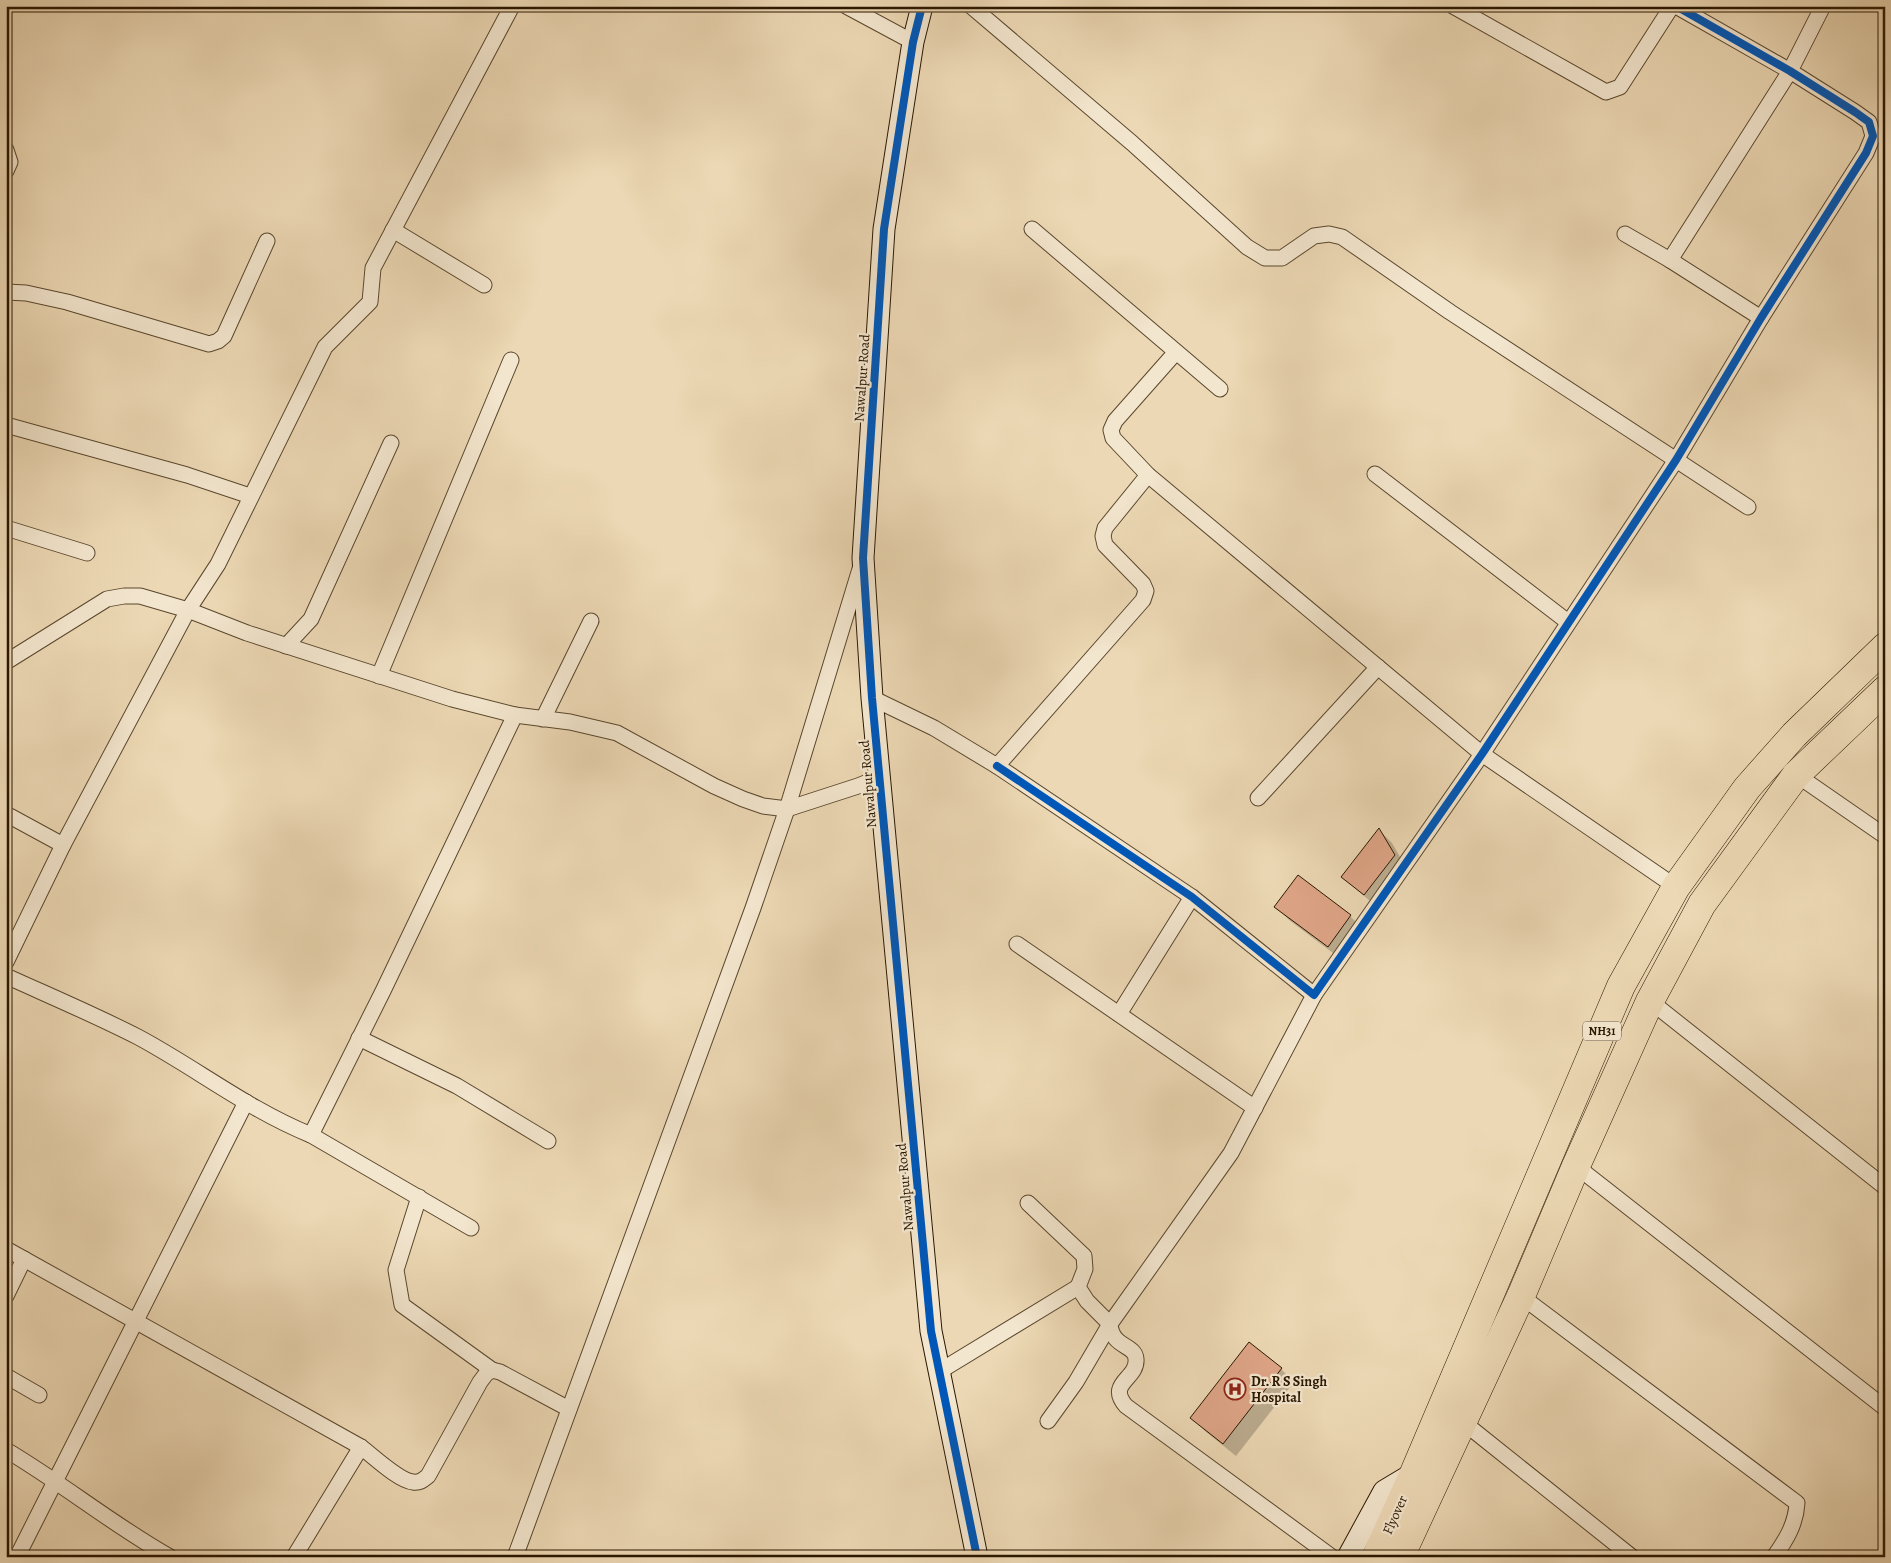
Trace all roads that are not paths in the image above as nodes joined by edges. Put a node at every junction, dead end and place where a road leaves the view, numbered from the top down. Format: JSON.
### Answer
{"nodes":[{"id":1,"x":512,"y":6,"type":"edge"},
{"id":2,"x":846,"y":6,"type":"edge"},
{"id":3,"x":922,"y":6,"type":"edge"},
{"id":4,"x":971,"y":6,"type":"edge"},
{"id":5,"x":1453,"y":6,"type":"edge"},
{"id":6,"x":1672,"y":6,"type":"edge"},
{"id":7,"x":1676,"y":6,"type":"edge"},
{"id":8,"x":1823,"y":6,"type":"edge"},
{"id":9,"x":913,"y":42,"type":"junction"},
{"id":10,"x":1790,"y":71,"type":"junction"},
{"id":11,"x":6,"y":150,"type":"edge"},
{"id":12,"x":6,"y":171,"type":"edge"},
{"id":13,"x":1032,"y":229,"type":"dead end"},
{"id":14,"x":393,"y":230,"type":"junction"},
{"id":15,"x":1625,"y":234,"type":"dead end"},
{"id":16,"x":267,"y":241,"type":"dead end"},
{"id":17,"x":1670,"y":260,"type":"junction"},
{"id":18,"x":484,"y":285,"type":"dead end"},
{"id":19,"x":6,"y":292,"type":"edge"},
{"id":20,"x":1761,"y":318,"type":"junction"},
{"id":21,"x":1176,"y":352,"type":"junction"},
{"id":22,"x":511,"y":360,"type":"dead end"},
{"id":23,"x":1220,"y":389,"type":"dead end"},
{"id":24,"x":6,"y":424,"type":"edge"},
{"id":25,"x":391,"y":443,"type":"dead end"},
{"id":26,"x":1676,"y":460,"type":"junction"},
{"id":27,"x":1375,"y":474,"type":"dead end"},
{"id":28,"x":1148,"y":475,"type":"junction"},
{"id":29,"x":250,"y":496,"type":"junction"},
{"id":30,"x":1748,"y":508,"type":"dead end"},
{"id":31,"x":6,"y":528,"type":"edge"},
{"id":32,"x":87,"y":553,"type":"dead end"},
{"id":33,"x":863,"y":558,"type":"junction"},
{"id":34,"x":188,"y":610,"type":"junction"},
{"id":35,"x":591,"y":620,"type":"dead end"},
{"id":36,"x":1568,"y":622,"type":"junction"},
{"id":37,"x":286,"y":646,"type":"junction"},
{"id":38,"x":1885,"y":648,"type":"edge"},
{"id":39,"x":6,"y":662,"type":"edge"},
{"id":40,"x":1378,"y":667,"type":"junction"},
{"id":41,"x":379,"y":676,"type":"junction"},
{"id":42,"x":1885,"y":690,"type":"edge"},
{"id":43,"x":872,"y":698,"type":"junction"},
{"id":44,"x":514,"y":715,"type":"junction"},
{"id":45,"x":543,"y":719,"type":"junction"},
{"id":46,"x":1482,"y":754,"type":"junction"},
{"id":47,"x":1774,"y":757,"type":"junction"},
{"id":48,"x":997,"y":766,"type":"junction"},
{"id":49,"x":1796,"y":775,"type":"junction"},
{"id":50,"x":880,"y":777,"type":"junction"},
{"id":51,"x":1258,"y":798,"type":"dead end"},
{"id":52,"x":787,"y":809,"type":"junction"},
{"id":53,"x":6,"y":814,"type":"edge"},
{"id":54,"x":1885,"y":836,"type":"edge"},
{"id":55,"x":63,"y":845,"type":"junction"},
{"id":56,"x":1676,"y":887,"type":"junction"},
{"id":57,"x":1192,"y":897,"type":"junction"},
{"id":58,"x":1017,"y":944,"type":"dead end"},
{"id":59,"x":6,"y":962,"type":"edge"},
{"id":60,"x":6,"y":976,"type":"edge"},
{"id":61,"x":1314,"y":995,"type":"junction"},
{"id":62,"x":1650,"y":1001,"type":"junction"},
{"id":63,"x":1119,"y":1014,"type":"junction"},
{"id":64,"x":359,"y":1038,"type":"junction"},
{"id":65,"x":246,"y":1102,"type":"junction"},
{"id":66,"x":1255,"y":1108,"type":"junction"},
{"id":67,"x":311,"y":1135,"type":"junction"},
{"id":68,"x":548,"y":1141,"type":"dead end"},
{"id":69,"x":1576,"y":1166,"type":"junction"},
{"id":70,"x":1885,"y":1187,"type":"edge"},
{"id":71,"x":419,"y":1197,"type":"junction"},
{"id":72,"x":1028,"y":1203,"type":"dead end"},
{"id":73,"x":471,"y":1228,"type":"dead end"},
{"id":74,"x":6,"y":1249,"type":"edge"},
{"id":75,"x":24,"y":1259,"type":"junction"},
{"id":76,"x":1078,"y":1287,"type":"junction"},
{"id":77,"x":6,"y":1296,"type":"edge"},
{"id":78,"x":1521,"y":1296,"type":"junction"},
{"id":79,"x":136,"y":1321,"type":"junction"},
{"id":80,"x":1110,"y":1324,"type":"junction"},
{"id":81,"x":492,"y":1370,"type":"junction"},
{"id":82,"x":940,"y":1371,"type":"junction"},
{"id":83,"x":6,"y":1376,"type":"edge"},
{"id":84,"x":39,"y":1395,"type":"dead end"},
{"id":85,"x":1885,"y":1408,"type":"edge"},
{"id":86,"x":569,"y":1409,"type":"junction"},
{"id":87,"x":1048,"y":1421,"type":"dead end"},
{"id":88,"x":1463,"y":1422,"type":"junction"},
{"id":89,"x":361,"y":1447,"type":"junction"},
{"id":90,"x":6,"y":1450,"type":"edge"},
{"id":91,"x":1414,"y":1473,"type":"junction"},
{"id":92,"x":55,"y":1481,"type":"junction"},
{"id":93,"x":1428,"y":1496,"type":"junction"},
{"id":94,"x":17,"y":1557,"type":"edge"},
{"id":95,"x":170,"y":1557,"type":"edge"},
{"id":96,"x":294,"y":1557,"type":"edge"},
{"id":97,"x":515,"y":1557,"type":"edge"},
{"id":98,"x":977,"y":1557,"type":"edge"},
{"id":99,"x":1332,"y":1557,"type":"edge"},
{"id":100,"x":1348,"y":1557,"type":"edge"},
{"id":101,"x":1376,"y":1557,"type":"edge"},
{"id":102,"x":1400,"y":1557,"type":"edge"},
{"id":103,"x":1414,"y":1557,"type":"edge"},
{"id":104,"x":1632,"y":1557,"type":"edge"},
{"id":105,"x":1774,"y":1557,"type":"edge"}],
"edges":[{"from":1,"to":14,"type":"street"},
{"from":2,"to":9,"type":"street"},
{"from":3,"to":9,"type":"street","name":"Nawalpur Road"},
{"from":4,"to":26,"type":"street"},
{"from":5,"to":6,"type":"street"},
{"from":7,"to":10,"type":"street"},
{"from":8,"to":10,"type":"street"},
{"from":9,"to":33,"type":"street","name":"Nawalpur Road"},
{"from":10,"to":17,"type":"street"},
{"from":10,"to":20,"type":"street"},
{"from":11,"to":12,"type":"street"},
{"from":13,"to":21,"type":"street"},
{"from":14,"to":18,"type":"street"},
{"from":14,"to":29,"type":"street"},
{"from":15,"to":17,"type":"street"},
{"from":16,"to":19,"type":"street"},
{"from":17,"to":20,"type":"street"},
{"from":20,"to":26,"type":"street"},
{"from":21,"to":23,"type":"street"},
{"from":21,"to":28,"type":"street"},
{"from":22,"to":41,"type":"street"},
{"from":24,"to":29,"type":"street"},
{"from":25,"to":37,"type":"street"},
{"from":26,"to":30,"type":"street"},
{"from":26,"to":36,"type":"street"},
{"from":27,"to":36,"type":"street"},
{"from":28,"to":40,"type":"street"},
{"from":28,"to":48,"type":"street"},
{"from":29,"to":34,"type":"street"},
{"from":31,"to":32,"type":"street"},
{"from":33,"to":43,"type":"street","name":"Nawalpur Road"},
{"from":33,"to":52,"type":"street"},
{"from":34,"to":37,"type":"street"},
{"from":34,"to":39,"type":"street"},
{"from":34,"to":55,"type":"street"},
{"from":35,"to":45,"type":"street"},
{"from":36,"to":46,"type":"street"},
{"from":37,"to":41,"type":"street"},
{"from":38,"to":47,"type":"highway","number":"NH31"},
{"from":40,"to":46,"type":"street"},
{"from":40,"to":51,"type":"street"},
{"from":41,"to":44,"type":"street"},
{"from":42,"to":49,"type":"highway","number":"NH31"},
{"from":43,"to":48,"type":"street"},
{"from":43,"to":50,"type":"street","name":"Nawalpur Road"},
{"from":44,"to":45,"type":"street"},
{"from":44,"to":64,"type":"street"},
{"from":45,"to":52,"type":"street"},
{"from":46,"to":56,"type":"street"},
{"from":46,"to":61,"type":"street"},
{"from":47,"to":49,"type":"street"},
{"from":47,"to":56,"type":"highway","number":"NH31"},
{"from":48,"to":57,"type":"street"},
{"from":49,"to":54,"type":"street"},
{"from":49,"to":62,"type":"highway","number":"NH31"},
{"from":50,"to":52,"type":"street"},
{"from":50,"to":82,"type":"street","name":"Nawalpur Road"},
{"from":52,"to":86,"type":"street"},
{"from":53,"to":55,"type":"street"},
{"from":55,"to":59,"type":"street"},
{"from":56,"to":91,"type":"highway","number":"NH31"},
{"from":57,"to":61,"type":"street"},
{"from":57,"to":63,"type":"street"},
{"from":58,"to":63,"type":"street"},
{"from":60,"to":65,"type":"street"},
{"from":61,"to":66,"type":"street"},
{"from":62,"to":69,"type":"highway","number":"NH31"},
{"from":62,"to":70,"type":"street"},
{"from":63,"to":66,"type":"street"},
{"from":64,"to":67,"type":"street"},
{"from":64,"to":68,"type":"street"},
{"from":65,"to":67,"type":"street"},
{"from":65,"to":79,"type":"street"},
{"from":66,"to":80,"type":"street"},
{"from":67,"to":71,"type":"street"},
{"from":69,"to":78,"type":"highway","number":"NH31"},
{"from":69,"to":85,"type":"street"},
{"from":71,"to":73,"type":"street"},
{"from":71,"to":81,"type":"street"},
{"from":72,"to":76,"type":"street"},
{"from":74,"to":75,"type":"street"},
{"from":75,"to":77,"type":"street"},
{"from":75,"to":79,"type":"street"},
{"from":76,"to":80,"type":"street"},
{"from":76,"to":82,"type":"street"},
{"from":78,"to":88,"type":"highway","number":"NH31"},
{"from":78,"to":105,"type":"street"},
{"from":79,"to":89,"type":"street"},
{"from":79,"to":92,"type":"street"},
{"from":80,"to":87,"type":"street"},
{"from":80,"to":99,"type":"street"},
{"from":81,"to":86,"type":"street"},
{"from":81,"to":89,"type":"street"},
{"from":82,"to":98,"type":"street","name":"Nawalpur Road"},
{"from":83,"to":84,"type":"street"},
{"from":86,"to":97,"type":"street"},
{"from":88,"to":93,"type":"highway","number":"NH31"},
{"from":88,"to":104,"type":"street"},
{"from":89,"to":96,"type":"street"},
{"from":90,"to":92,"type":"street"},
{"from":91,"to":100,"type":"street"},
{"from":91,"to":101,"type":"highway","name":"Flyover","number":"NH31"},
{"from":92,"to":94,"type":"street"},
{"from":92,"to":95,"type":"street"},
{"from":93,"to":102,"type":"highway","name":"Flyover","number":"NH31"},
{"from":93,"to":103,"type":"street"}]}
